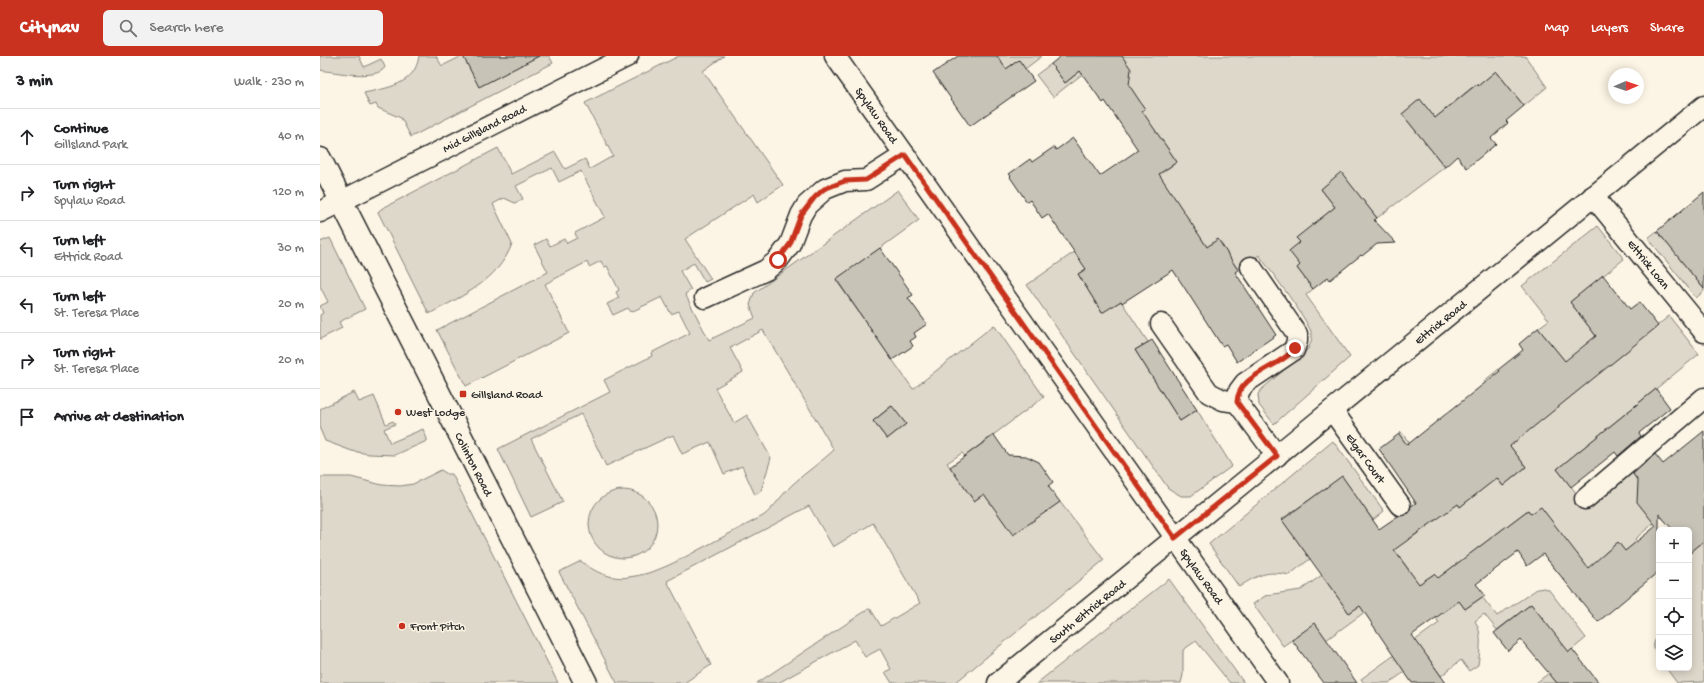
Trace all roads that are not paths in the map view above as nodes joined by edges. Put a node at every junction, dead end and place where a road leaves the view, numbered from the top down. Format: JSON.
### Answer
{"nodes":[{"id":1,"x":628,"y":56,"type":"edge"},
{"id":2,"x":835,"y":56,"type":"edge"},
{"id":3,"x":1704,"y":106,"type":"edge"},
{"id":4,"x":905,"y":155,"type":"junction"},
{"id":5,"x":320,"y":159,"type":"edge"},
{"id":6,"x":1593,"y":196,"type":"junction"},
{"id":7,"x":342,"y":202,"type":"junction"},
{"id":8,"x":320,"y":212,"type":"edge"},
{"id":9,"x":1251,"y":266,"type":"dead end"},
{"id":10,"x":705,"y":298,"type":"dead end"},
{"id":11,"x":1161,"y":324,"type":"dead end"},
{"id":12,"x":1704,"y":332,"type":"edge"},
{"id":13,"x":1704,"y":398,"type":"edge"},
{"id":14,"x":1237,"y":402,"type":"junction"},
{"id":15,"x":1332,"y":410,"type":"junction"},
{"id":16,"x":1277,"y":456,"type":"junction"},
{"id":17,"x":1585,"y":498,"type":"dead end"},
{"id":18,"x":1400,"y":505,"type":"dead end"},
{"id":19,"x":1175,"y":538,"type":"junction"},
{"id":20,"x":586,"y":683,"type":"edge"},
{"id":21,"x":998,"y":683,"type":"edge"},
{"id":22,"x":1278,"y":683,"type":"edge"}],
"edges":[{"from":1,"to":7,"type":"street","name":"Mid Gillsland Road"},
{"from":2,"to":4,"type":"street","name":"Spylaw Road"},
{"from":3,"to":6,"type":"street","name":"Ettrick Road"},
{"from":4,"to":10,"type":"street"},
{"from":4,"to":19,"type":"street","name":"Spylaw Road"},
{"from":5,"to":7,"type":"street","name":"Colinton Road"},
{"from":6,"to":12,"type":"street","name":"Ettrick Loan"},
{"from":6,"to":15,"type":"street","name":"Ettrick Road"},
{"from":7,"to":8,"type":"street","name":"Mid Gillsland Road"},
{"from":7,"to":20,"type":"street","name":"Colinton Road"},
{"from":9,"to":14,"type":"street"},
{"from":11,"to":14,"type":"street"},
{"from":13,"to":17,"type":"street"},
{"from":14,"to":16,"type":"street"},
{"from":15,"to":16,"type":"street","name":"Ettrick Road"},
{"from":15,"to":18,"type":"street","name":"Elgar Court"},
{"from":16,"to":19,"type":"street","name":"Ettrick Road"},
{"from":19,"to":21,"type":"street","name":"South Ettrick Road"},
{"from":19,"to":22,"type":"street","name":"Spylaw Road"}]}
